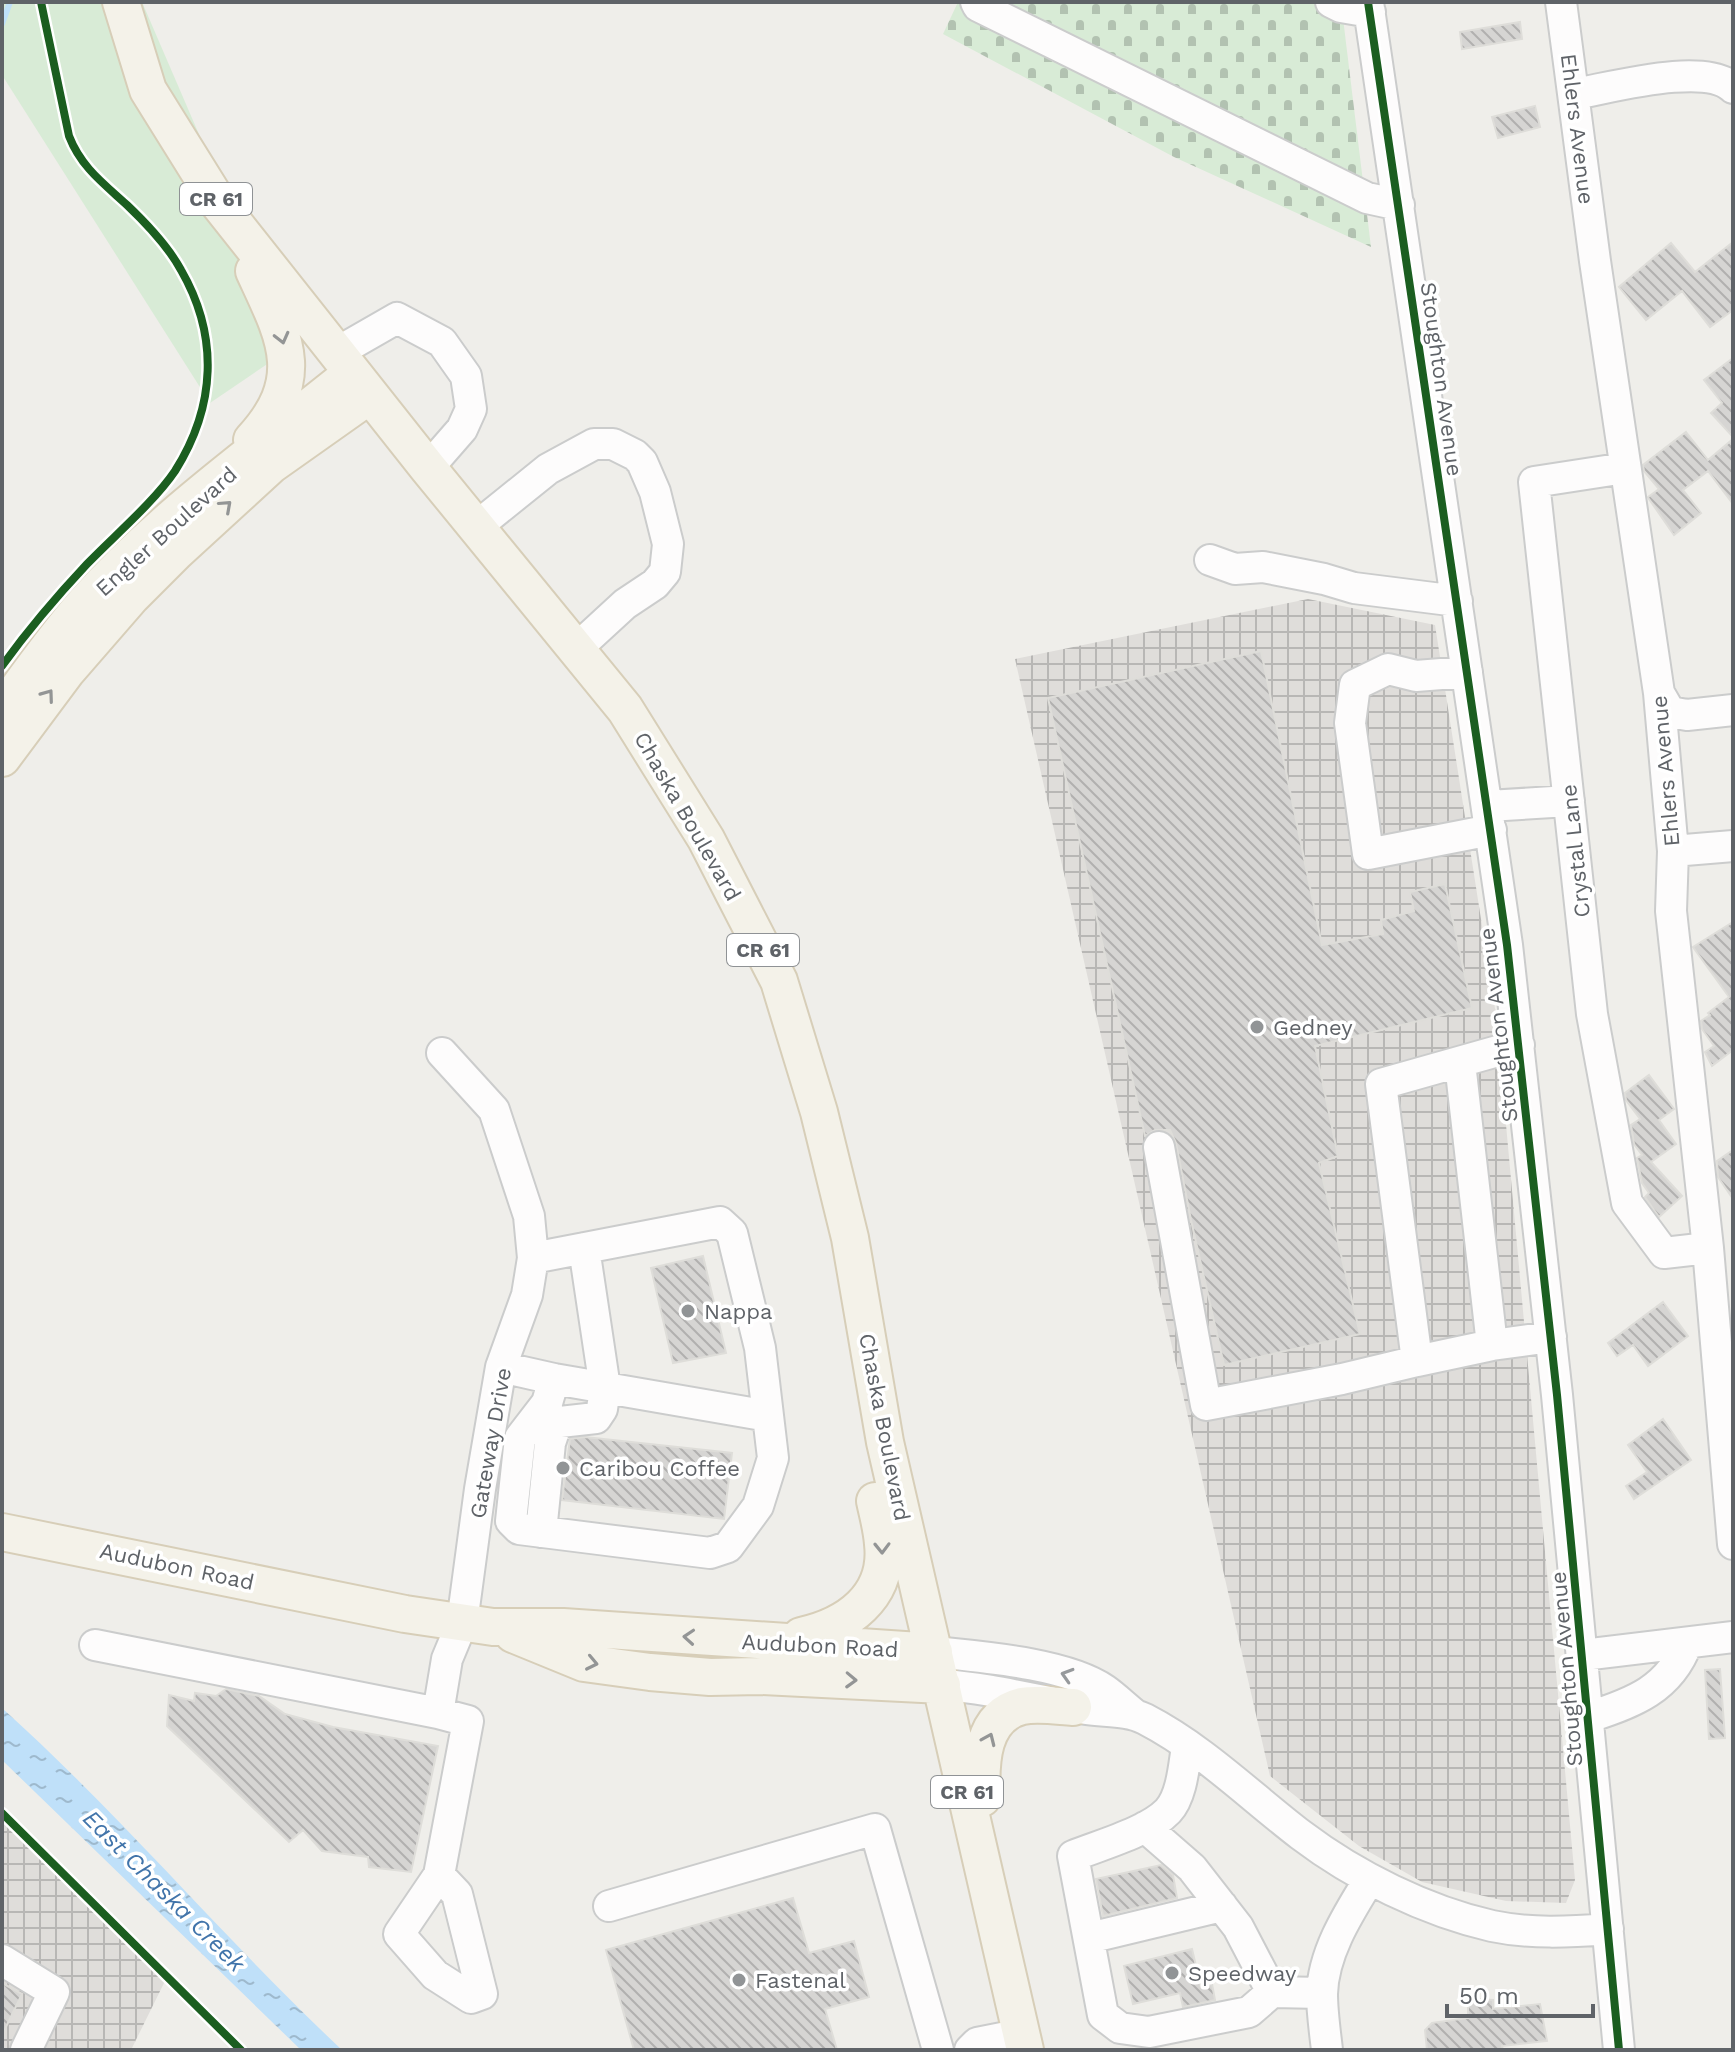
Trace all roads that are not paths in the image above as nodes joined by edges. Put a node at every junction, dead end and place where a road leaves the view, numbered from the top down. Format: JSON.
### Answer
{"nodes":[{"id":1,"x":121,"y":2,"type":"edge"},
{"id":2,"x":976,"y":2,"type":"edge"},
{"id":3,"x":1331,"y":2,"type":"edge"},
{"id":4,"x":1561,"y":2,"type":"edge"},
{"id":5,"x":1369,"y":7,"type":"edge"},
{"id":6,"x":1733,"y":88,"type":"edge"},
{"id":7,"x":1574,"y":94,"type":"junction"},
{"id":8,"x":1399,"y":205,"type":"junction"},
{"id":9,"x":228,"y":215,"type":"junction"},
{"id":10,"x":353,"y":374,"type":"junction"},
{"id":11,"x":428,"y":468,"type":"junction"},
{"id":12,"x":1625,"y":468,"type":"junction"},
{"id":13,"x":208,"y":488,"type":"junction"},
{"id":14,"x":476,"y":527,"type":"junction"},
{"id":15,"x":1210,"y":560,"type":"dead end"},
{"id":16,"x":1457,"y":601,"type":"junction"},
{"id":17,"x":575,"y":650,"type":"junction"},
{"id":18,"x":1467,"y":672,"type":"junction"},
{"id":19,"x":1659,"y":693,"type":"junction"},
{"id":20,"x":1733,"y":710,"type":"edge"},
{"id":21,"x":2,"y":711,"type":"edge"},
{"id":22,"x":2,"y":758,"type":"edge"},
{"id":23,"x":1569,"y":801,"type":"junction"},
{"id":24,"x":1490,"y":818,"type":"junction"},
{"id":25,"x":1733,"y":846,"type":"edge"},
{"id":26,"x":1673,"y":851,"type":"junction"},
{"id":27,"x":1519,"y":1045,"type":"junction"},
{"id":28,"x":442,"y":1053,"type":"dead end"},
{"id":29,"x":1460,"y":1063,"type":"junction"},
{"id":30,"x":1159,"y":1147,"type":"dead end"},
{"id":31,"x":584,"y":1248,"type":"junction"},
{"id":32,"x":1708,"y":1248,"type":"junction"},
{"id":33,"x":533,"y":1258,"type":"junction"},
{"id":34,"x":1551,"y":1337,"type":"junction"},
{"id":35,"x":1492,"y":1345,"type":"junction"},
{"id":36,"x":1417,"y":1361,"type":"junction"},
{"id":37,"x":501,"y":1367,"type":"junction"},
{"id":38,"x":554,"y":1379,"type":"junction"},
{"id":39,"x":876,"y":1387,"type":"junction"},
{"id":40,"x":605,"y":1388,"type":"junction"},
{"id":41,"x":768,"y":1416,"type":"junction"},
{"id":42,"x":2,"y":1532,"type":"edge"},
{"id":43,"x":541,"y":1532,"type":"junction"},
{"id":44,"x":1733,"y":1544,"type":"edge"},
{"id":45,"x":478,"y":1625,"type":"junction"},
{"id":46,"x":1733,"y":1637,"type":"edge"},
{"id":47,"x":771,"y":1642,"type":"junction"},
{"id":48,"x":1687,"y":1643,"type":"junction"},
{"id":49,"x":95,"y":1645,"type":"dead end"},
{"id":50,"x":1583,"y":1655,"type":"junction"},
{"id":51,"x":938,"y":1669,"type":"junction"},
{"id":52,"x":1073,"y":1707,"type":"junction"},
{"id":53,"x":438,"y":1713,"type":"junction"},
{"id":54,"x":1134,"y":1714,"type":"junction"},
{"id":55,"x":1589,"y":1717,"type":"junction"},
{"id":56,"x":1187,"y":1746,"type":"junction"},
{"id":57,"x":1145,"y":1827,"type":"junction"},
{"id":58,"x":439,"y":1875,"type":"dead end"},
{"id":59,"x":1369,"y":1880,"type":"junction"},
{"id":60,"x":991,"y":1899,"type":"junction"},
{"id":61,"x":609,"y":1906,"type":"dead end"},
{"id":62,"x":1222,"y":1906,"type":"junction"},
{"id":63,"x":1608,"y":1929,"type":"junction"},
{"id":64,"x":1089,"y":1938,"type":"junction"},
{"id":65,"x":2,"y":1960,"type":"edge"},
{"id":66,"x":1272,"y":1992,"type":"junction"},
{"id":67,"x":1322,"y":1993,"type":"junction"},
{"id":68,"x":1024,"y":2042,"type":"edge"},
{"id":69,"x":26,"y":2050,"type":"edge"},
{"id":70,"x":938,"y":2050,"type":"edge"},
{"id":71,"x":970,"y":2050,"type":"edge"},
{"id":72,"x":1327,"y":2050,"type":"edge"},
{"id":73,"x":1619,"y":2050,"type":"edge"}],
"edges":[{"from":1,"to":9,"type":"main road","name":"Chaska Boulevard","number":"CR 61"},
{"from":2,"to":8,"type":"street"},
{"from":3,"to":5,"type":"street"},
{"from":4,"to":7,"type":"street","name":"Ehlers Avenue"},
{"from":5,"to":8,"type":"street","name":"Stoughton Avenue"},
{"from":6,"to":7,"type":"street"},
{"from":7,"to":12,"type":"street","name":"Ehlers Avenue"},
{"from":8,"to":16,"type":"street","name":"Stoughton Avenue"},
{"from":9,"to":10,"type":"main road","name":"Chaska Boulevard","number":"CR 61"},
{"from":9,"to":13,"type":"main road","one_way":true},
{"from":10,"to":11,"type":"main road","name":"Chaska Boulevard","number":"CR 61"},
{"from":10,"to":11,"type":"street"},
{"from":10,"to":13,"type":"main road","name":"Engler Boulevard"},
{"from":22,"to":10,"type":"main road","one_way":true},
{"from":11,"to":14,"type":"main road","name":"Chaska Boulevard","number":"CR 61"},
{"from":12,"to":19,"type":"street","name":"Ehlers Avenue"},
{"from":12,"to":23,"type":"street","name":"Crystal Lane"},
{"from":13,"to":21,"type":"main road","name":"Engler Boulevard"},
{"from":14,"to":17,"type":"main road","name":"Chaska Boulevard","number":"CR 61"},
{"from":14,"to":17,"type":"street"},
{"from":15,"to":16,"type":"street"},
{"from":16,"to":18,"type":"street","name":"Stoughton Avenue"},
{"from":17,"to":39,"type":"main road","name":"Chaska Boulevard","number":"CR 61"},
{"from":18,"to":24,"type":"street","name":"Stoughton Avenue"},
{"from":18,"to":24,"type":"street"},
{"from":19,"to":20,"type":"street"},
{"from":19,"to":26,"type":"street","name":"Ehlers Avenue"},
{"from":23,"to":24,"type":"street"},
{"from":23,"to":32,"type":"street","name":"Crystal Lane"},
{"from":24,"to":27,"type":"street","name":"Stoughton Avenue"},
{"from":25,"to":26,"type":"street"},
{"from":26,"to":32,"type":"street","name":"Ehlers Avenue"},
{"from":27,"to":29,"type":"street"},
{"from":27,"to":34,"type":"street","name":"Stoughton Avenue"},
{"from":28,"to":33,"type":"street","name":"Gateway Drive"},
{"from":29,"to":35,"type":"street"},
{"from":29,"to":36,"type":"street"},
{"from":30,"to":36,"type":"street"},
{"from":31,"to":33,"type":"street"},
{"from":31,"to":40,"type":"street"},
{"from":31,"to":41,"type":"street"},
{"from":32,"to":44,"type":"street","name":"Ehlers Avenue"},
{"from":33,"to":37,"type":"street","name":"Gateway Drive"},
{"from":34,"to":35,"type":"street"},
{"from":34,"to":50,"type":"street","name":"Stoughton Avenue"},
{"from":35,"to":36,"type":"street"},
{"from":37,"to":38,"type":"street"},
{"from":37,"to":45,"type":"street","name":"Gateway Drive"},
{"from":38,"to":40,"type":"street"},
{"from":38,"to":43,"type":"street"},
{"from":39,"to":47,"type":"main road","one_way":true},
{"from":39,"to":51,"type":"main road","name":"Chaska Boulevard","number":"CR 61"},
{"from":40,"to":41,"type":"street"},
{"from":40,"to":43,"type":"street"},
{"from":41,"to":43,"type":"street"},
{"from":42,"to":45,"type":"main road","name":"Audubon Road"},
{"from":47,"to":45,"type":"main road","name":"Audubon Road","one_way":true},
{"from":45,"to":51,"type":"main road","name":"Audubon Road","one_way":true},
{"from":45,"to":53,"type":"street","name":"Gateway Drive"},
{"from":46,"to":48,"type":"street"},
{"from":47,"to":51,"type":"main road","name":"Audubon Road"},
{"from":48,"to":50,"type":"street"},
{"from":48,"to":55,"type":"street"},
{"from":49,"to":53,"type":"street"},
{"from":50,"to":55,"type":"street","name":"Stoughton Avenue"},
{"from":51,"to":52,"type":"street","name":"Audubon Road"},
{"from":54,"to":51,"type":"street","name":"Audubon Road","one_way":true},
{"from":51,"to":60,"type":"main road","name":"Chaska Boulevard","number":"CR 61"},
{"from":52,"to":54,"type":"street","name":"Audubon Road"},
{"from":60,"to":52,"type":"main road","one_way":true},
{"from":53,"to":58,"type":"street"},
{"from":54,"to":56,"type":"street","name":"Audubon Road"},
{"from":55,"to":63,"type":"street","name":"Stoughton Avenue"},
{"from":56,"to":57,"type":"street"},
{"from":56,"to":59,"type":"street","name":"Audubon Road"},
{"from":57,"to":62,"type":"street"},
{"from":57,"to":64,"type":"street"},
{"from":59,"to":63,"type":"street","name":"Audubon Road"},
{"from":59,"to":67,"type":"street"},
{"from":60,"to":68,"type":"main road","name":"Chaska Boulevard","number":"CR 61"},
{"from":61,"to":70,"type":"street"},
{"from":62,"to":64,"type":"street"},
{"from":62,"to":66,"type":"street"},
{"from":63,"to":73,"type":"street","name":"Stoughton Avenue"},
{"from":64,"to":66,"type":"street"},
{"from":65,"to":69,"type":"street"},
{"from":66,"to":67,"type":"street"},
{"from":67,"to":72,"type":"street"},
{"from":68,"to":71,"type":"street"}]}
